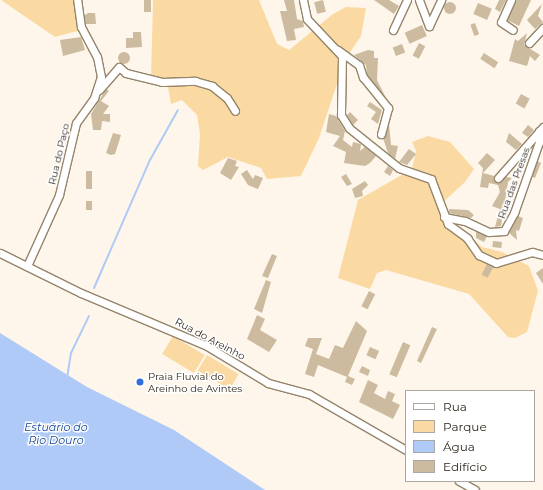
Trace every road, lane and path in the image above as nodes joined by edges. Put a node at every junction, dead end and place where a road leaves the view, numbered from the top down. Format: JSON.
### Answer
{"nodes":[{"id":1,"x":76,"y":0,"type":"edge"},
{"id":2,"x":303,"y":0,"type":"edge"},
{"id":3,"x":407,"y":0,"type":"edge"},
{"id":4,"x":419,"y":0,"type":"edge"},
{"id":5,"x":441,"y":0,"type":"edge"},
{"id":6,"x":511,"y":0,"type":"edge"},
{"id":7,"x":543,"y":28,"type":"edge"},
{"id":8,"x":393,"y":30,"type":"dead end"},
{"id":9,"x":513,"y":30,"type":"dead end"},
{"id":10,"x":529,"y":42,"type":"dead end"},
{"id":11,"x":338,"y":50,"type":"junction"},
{"id":12,"x":96,"y":93,"type":"junction"},
{"id":13,"x":235,"y":111,"type":"dead end"},
{"id":14,"x":541,"y":129,"type":"edge"},
{"id":15,"x":381,"y":134,"type":"dead end"},
{"id":16,"x":498,"y":178,"type":"dead end"},
{"id":17,"x":444,"y":217,"type":"junction"},
{"id":18,"x":0,"y":252,"type":"edge"},
{"id":19,"x":543,"y":255,"type":"edge"},
{"id":20,"x":27,"y":266,"type":"junction"},
{"id":21,"x":405,"y":449,"type":"edge"},
{"id":22,"x":461,"y":482,"type":"edge"},
{"id":23,"x":475,"y":490,"type":"edge"}],
"edges":[{"from":1,"to":12,"type":"street","name":"Rua do Paço"},
{"from":2,"to":11,"type":"street"},
{"from":3,"to":8,"type":"street"},
{"from":4,"to":5,"type":"street"},
{"from":6,"to":9,"type":"street"},
{"from":7,"to":10,"type":"street"},
{"from":11,"to":15,"type":"street"},
{"from":11,"to":17,"type":"street"},
{"from":12,"to":13,"type":"street","name":"Rua do Paço"},
{"from":12,"to":20,"type":"street","name":"Rua do Paço"},
{"from":14,"to":16,"type":"street"},
{"from":14,"to":17,"type":"street","name":"Rua das Presas"},
{"from":17,"to":19,"type":"street"},
{"from":18,"to":20,"type":"street","name":"Rua do Areinho"},
{"from":20,"to":21,"type":"street","name":"Rua do Areinho"},
{"from":22,"to":23,"type":"street"}]}
